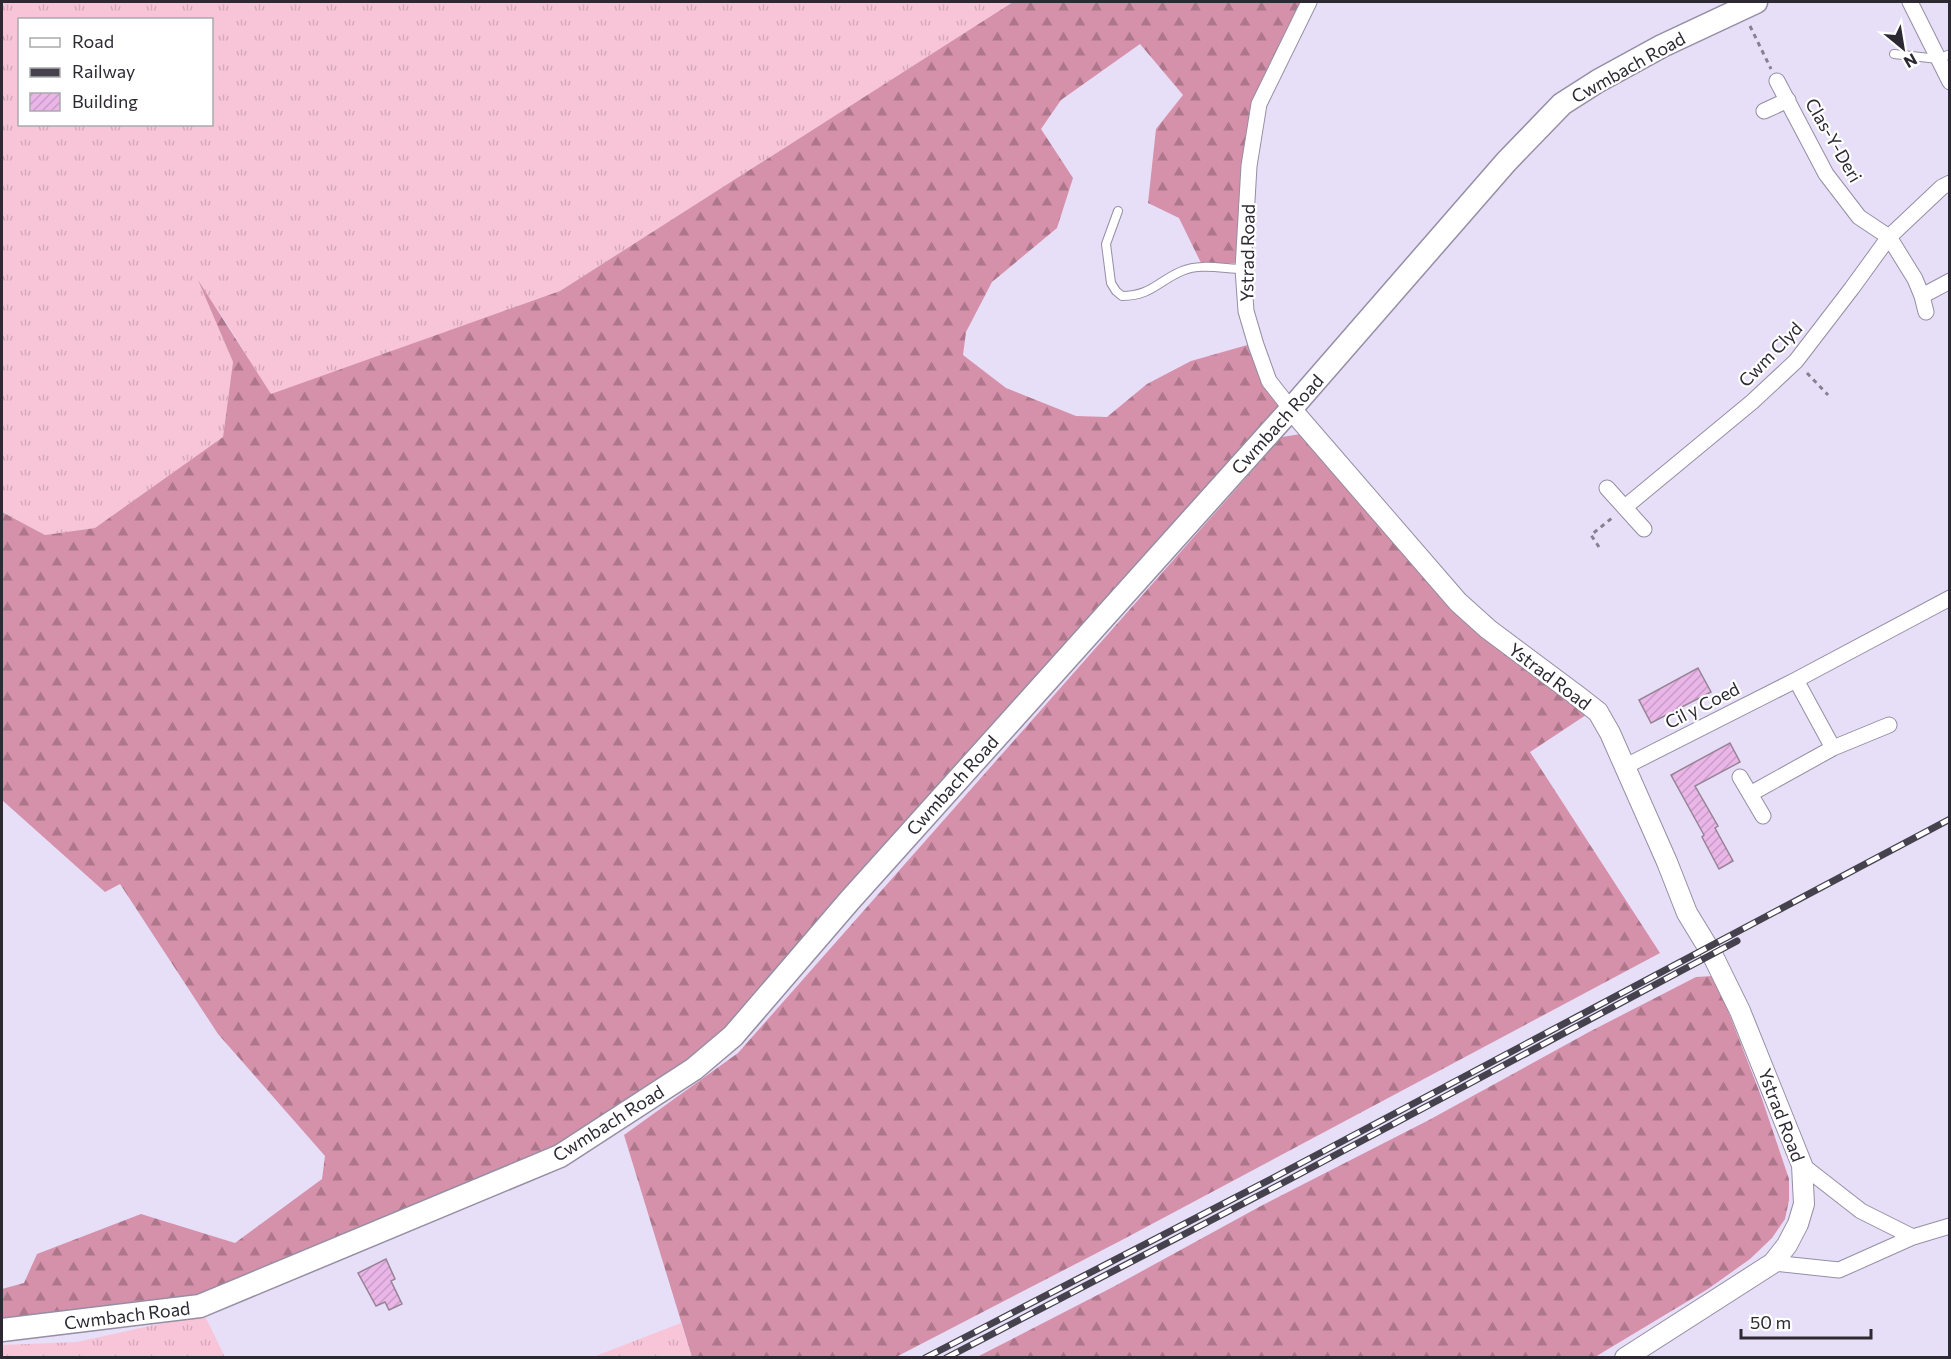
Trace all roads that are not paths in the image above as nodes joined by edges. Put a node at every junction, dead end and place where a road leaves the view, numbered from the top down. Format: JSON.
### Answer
{"nodes":[{"id":1,"x":1309,"y":2,"type":"edge"},
{"id":2,"x":1910,"y":2,"type":"edge"},
{"id":3,"x":1748,"y":5,"type":"edge"},
{"id":4,"x":1894,"y":54,"type":"dead end"},
{"id":5,"x":1944,"y":56,"type":"edge"},
{"id":6,"x":1778,"y":81,"type":"road end"},
{"id":7,"x":1950,"y":82,"type":"edge"},
{"id":8,"x":1788,"y":100,"type":"junction"},
{"id":9,"x":1764,"y":111,"type":"dead end"},
{"id":10,"x":1950,"y":183,"type":"edge"},
{"id":11,"x":1118,"y":211,"type":"dead end"},
{"id":12,"x":1889,"y":237,"type":"junction"},
{"id":13,"x":1243,"y":269,"type":"junction"},
{"id":14,"x":1950,"y":281,"type":"edge"},
{"id":15,"x":1922,"y":296,"type":"junction"},
{"id":16,"x":1926,"y":312,"type":"dead end"},
{"id":17,"x":1291,"y":409,"type":"junction"},
{"id":18,"x":1607,"y":488,"type":"dead end"},
{"id":19,"x":1624,"y":507,"type":"junction"},
{"id":20,"x":1644,"y":529,"type":"dead end"},
{"id":21,"x":1950,"y":598,"type":"edge"},
{"id":22,"x":1796,"y":680,"type":"junction"},
{"id":23,"x":1889,"y":725,"type":"dead end"},
{"id":24,"x":1833,"y":748,"type":"junction"},
{"id":25,"x":1626,"y":765,"type":"junction"},
{"id":26,"x":1740,"y":777,"type":"dead end"},
{"id":27,"x":1750,"y":794,"type":"junction"},
{"id":28,"x":1763,"y":816,"type":"dead end"},
{"id":29,"x":1802,"y":1165,"type":"junction"},
{"id":30,"x":1950,"y":1226,"type":"edge"},
{"id":31,"x":1913,"y":1237,"type":"junction"},
{"id":32,"x":1773,"y":1263,"type":"junction"},
{"id":33,"x":2,"y":1330,"type":"edge"},
{"id":34,"x":1625,"y":1358,"type":"edge"}],
"edges":[{"from":1,"to":13,"type":"street","name":"Ystrad Road"},
{"from":2,"to":5,"type":"street"},
{"from":3,"to":17,"type":"main road","name":"Cwmbach Road"},
{"from":4,"to":5,"type":"lane"},
{"from":5,"to":7,"type":"street"},
{"from":6,"to":8,"type":"street","name":"Clas-Y-Deri"},
{"from":8,"to":9,"type":"street","name":"Clas-Y-Deri"},
{"from":8,"to":12,"type":"street","name":"Clas-Y-Deri"},
{"from":10,"to":12,"type":"street","name":"Cwm Clyd"},
{"from":11,"to":13,"type":"lane"},
{"from":12,"to":15,"type":"street"},
{"from":12,"to":19,"type":"street","name":"Cwm Clyd"},
{"from":13,"to":17,"type":"street","name":"Ystrad Road"},
{"from":14,"to":15,"type":"street"},
{"from":15,"to":16,"type":"street"},
{"from":17,"to":25,"type":"street","name":"Ystrad Road"},
{"from":17,"to":33,"type":"main road","name":"Cwmbach Road"},
{"from":18,"to":19,"type":"street"},
{"from":19,"to":20,"type":"street"},
{"from":21,"to":22,"type":"street","name":"Cil y Coed"},
{"from":22,"to":24,"type":"street"},
{"from":22,"to":25,"type":"street","name":"Cil y Coed"},
{"from":23,"to":24,"type":"street"},
{"from":24,"to":27,"type":"street"},
{"from":25,"to":29,"type":"street","name":"Ystrad Road"},
{"from":26,"to":27,"type":"street"},
{"from":27,"to":28,"type":"street"},
{"from":29,"to":31,"type":"street"},
{"from":29,"to":32,"type":"street","name":"Ystrad Road"},
{"from":30,"to":31,"type":"street"},
{"from":31,"to":32,"type":"street"},
{"from":32,"to":34,"type":"street","name":"Ystrad Road"}]}
